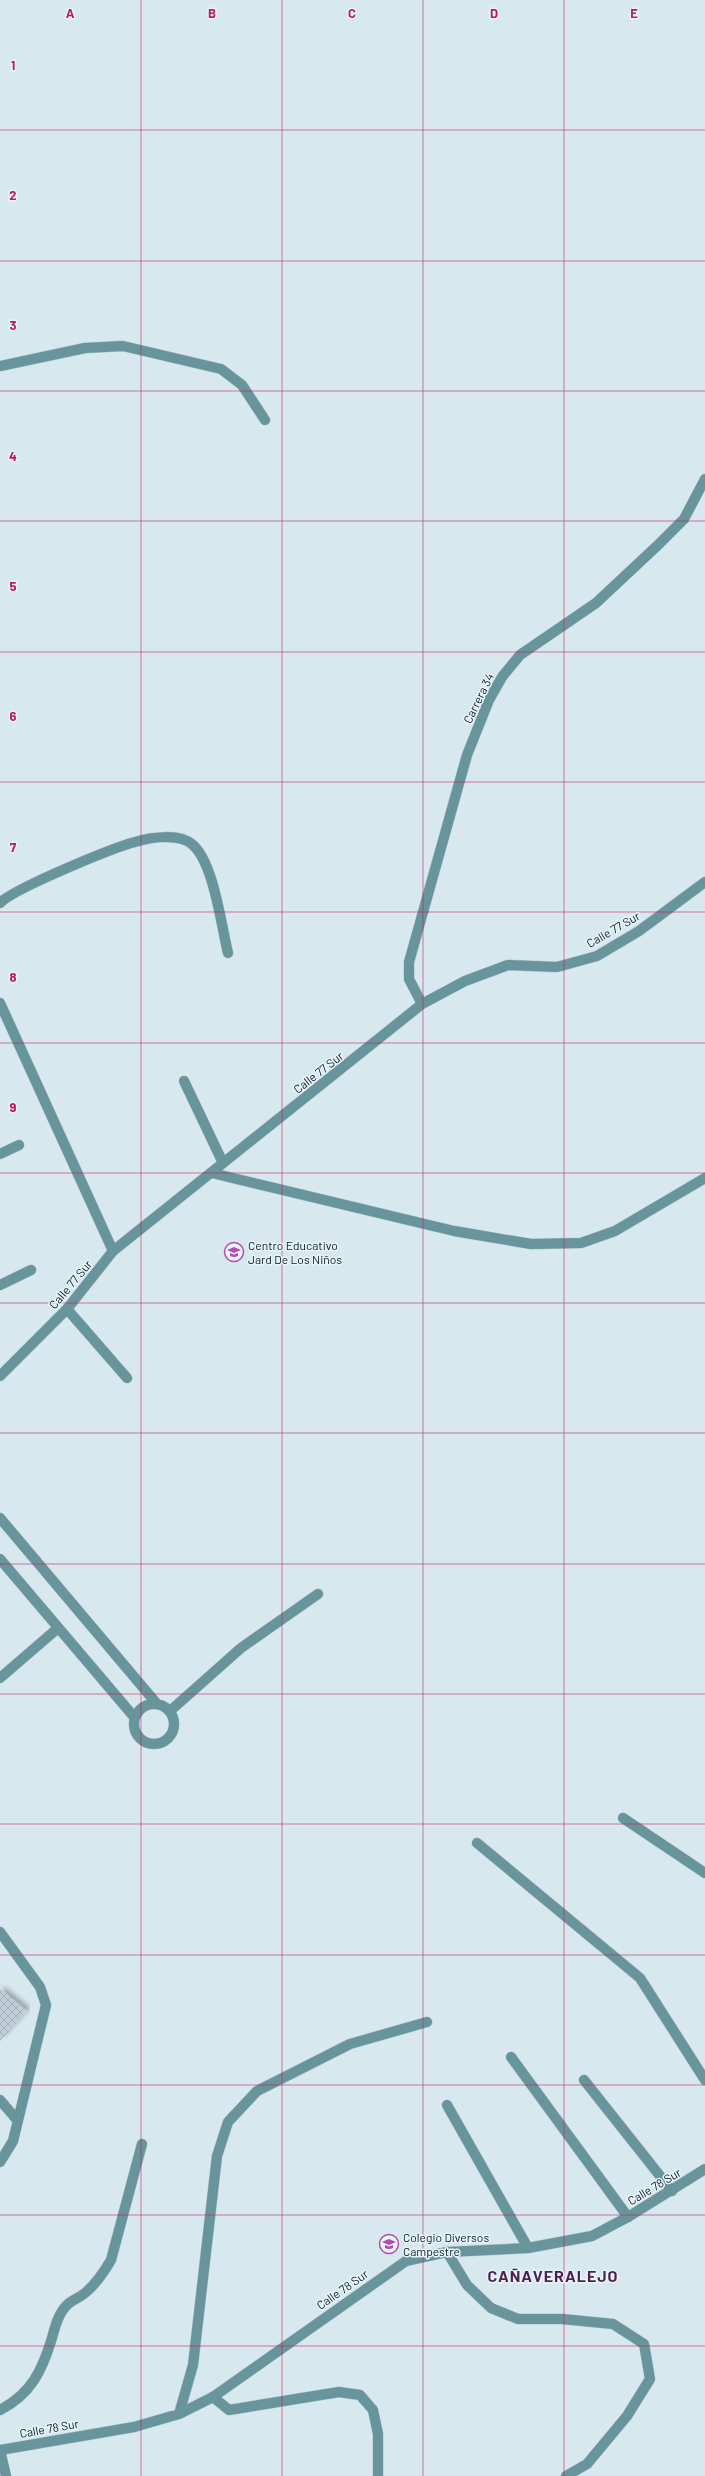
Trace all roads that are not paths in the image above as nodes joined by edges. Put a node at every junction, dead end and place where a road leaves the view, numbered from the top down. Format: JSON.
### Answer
{"nodes":[{"id":1,"x":0,"y":366,"type":"edge"},
{"id":2,"x":265,"y":420,"type":"dead end"},
{"id":3,"x":705,"y":479,"type":"edge"},
{"id":4,"x":705,"y":882,"type":"edge"},
{"id":5,"x":0,"y":903,"type":"edge"},
{"id":6,"x":228,"y":953,"type":"dead end"},
{"id":7,"x":0,"y":1003,"type":"edge"},
{"id":8,"x":422,"y":1004,"type":"junction"},
{"id":9,"x":184,"y":1081,"type":"dead end"},
{"id":10,"x":19,"y":1145,"type":"dead end"},
{"id":11,"x":0,"y":1154,"type":"edge"},
{"id":12,"x":223,"y":1163,"type":"junction"},
{"id":13,"x":212,"y":1173,"type":"junction"},
{"id":14,"x":705,"y":1178,"type":"edge"},
{"id":15,"x":113,"y":1251,"type":"junction"},
{"id":16,"x":31,"y":1270,"type":"dead end"},
{"id":17,"x":0,"y":1285,"type":"edge"},
{"id":18,"x":67,"y":1309,"type":"junction"},
{"id":19,"x":0,"y":1376,"type":"edge"},
{"id":20,"x":127,"y":1378,"type":"dead end"},
{"id":21,"x":0,"y":1518,"type":"edge"},
{"id":22,"x":0,"y":1559,"type":"edge"},
{"id":23,"x":318,"y":1594,"type":"dead end"},
{"id":24,"x":58,"y":1628,"type":"junction"},
{"id":25,"x":0,"y":1678,"type":"edge"},
{"id":26,"x":157,"y":1704,"type":"junction"},
{"id":27,"x":170,"y":1711,"type":"junction"},
{"id":28,"x":135,"y":1718,"type":"junction"},
{"id":29,"x":623,"y":1818,"type":"dead end"},
{"id":30,"x":478,"y":1843,"type":"dead end"},
{"id":31,"x":705,"y":1873,"type":"edge"},
{"id":32,"x":0,"y":1932,"type":"edge"},
{"id":33,"x":427,"y":2022,"type":"dead end"},
{"id":34,"x":511,"y":2057,"type":"dead end"},
{"id":35,"x":584,"y":2080,"type":"dead end"},
{"id":36,"x":705,"y":2080,"type":"edge"},
{"id":37,"x":0,"y":2100,"type":"edge"},
{"id":38,"x":447,"y":2105,"type":"dead end"},
{"id":39,"x":18,"y":2121,"type":"junction"},
{"id":40,"x":142,"y":2144,"type":"dead end"},
{"id":41,"x":0,"y":2162,"type":"edge"},
{"id":42,"x":705,"y":2169,"type":"edge"},
{"id":43,"x":672,"y":2191,"type":"junction"},
{"id":44,"x":628,"y":2217,"type":"junction"},
{"id":45,"x":528,"y":2248,"type":"junction"},
{"id":46,"x":446,"y":2252,"type":"junction"},
{"id":47,"x":213,"y":2397,"type":"junction"},
{"id":48,"x":0,"y":2410,"type":"edge"},
{"id":49,"x":179,"y":2414,"type":"junction"},
{"id":50,"x":0,"y":2450,"type":"edge"},
{"id":51,"x":6,"y":2476,"type":"edge"},
{"id":52,"x":378,"y":2476,"type":"edge"},
{"id":53,"x":566,"y":2476,"type":"edge"}],
"edges":[{"from":1,"to":2,"type":"street"},
{"from":3,"to":8,"type":"street","name":"Carrera 34"},
{"from":4,"to":8,"type":"street","name":"Calle 77 Sur"},
{"from":5,"to":6,"type":"street"},
{"from":7,"to":15,"type":"street"},
{"from":8,"to":12,"type":"street","name":"Calle 77 Sur"},
{"from":9,"to":12,"type":"street"},
{"from":10,"to":11,"type":"street"},
{"from":12,"to":13,"type":"street","name":"Calle 77 Sur"},
{"from":13,"to":14,"type":"street"},
{"from":13,"to":15,"type":"street","name":"Calle 77 Sur"},
{"from":15,"to":18,"type":"street","name":"Calle 77 Sur"},
{"from":16,"to":17,"type":"street"},
{"from":18,"to":19,"type":"street","name":"Calle 77 Sur"},
{"from":18,"to":20,"type":"street"},
{"from":21,"to":26,"type":"street"},
{"from":22,"to":24,"type":"street"},
{"from":23,"to":27,"type":"street"},
{"from":24,"to":25,"type":"street"},
{"from":24,"to":28,"type":"street"},
{"from":26,"to":27,"type":"street"},
{"from":26,"to":28,"type":"street"},
{"from":27,"to":28,"type":"street"},
{"from":29,"to":31,"type":"street"},
{"from":30,"to":36,"type":"street"},
{"from":32,"to":39,"type":"street"},
{"from":33,"to":49,"type":"street"},
{"from":34,"to":44,"type":"street"},
{"from":35,"to":43,"type":"street"},
{"from":37,"to":39,"type":"street"},
{"from":38,"to":45,"type":"street"},
{"from":39,"to":41,"type":"street"},
{"from":40,"to":48,"type":"street"},
{"from":42,"to":43,"type":"street","name":"Calle 78 Sur"},
{"from":43,"to":44,"type":"street","name":"Calle 78 Sur"},
{"from":44,"to":45,"type":"street","name":"Calle 78 Sur"},
{"from":45,"to":46,"type":"street","name":"Calle 78 Sur"},
{"from":46,"to":47,"type":"street","name":"Calle 78 Sur"},
{"from":46,"to":53,"type":"street"},
{"from":47,"to":49,"type":"street","name":"Calle 78 Sur"},
{"from":47,"to":52,"type":"street"},
{"from":49,"to":50,"type":"street","name":"Calle 78 Sur"},
{"from":50,"to":51,"type":"street"}]}
